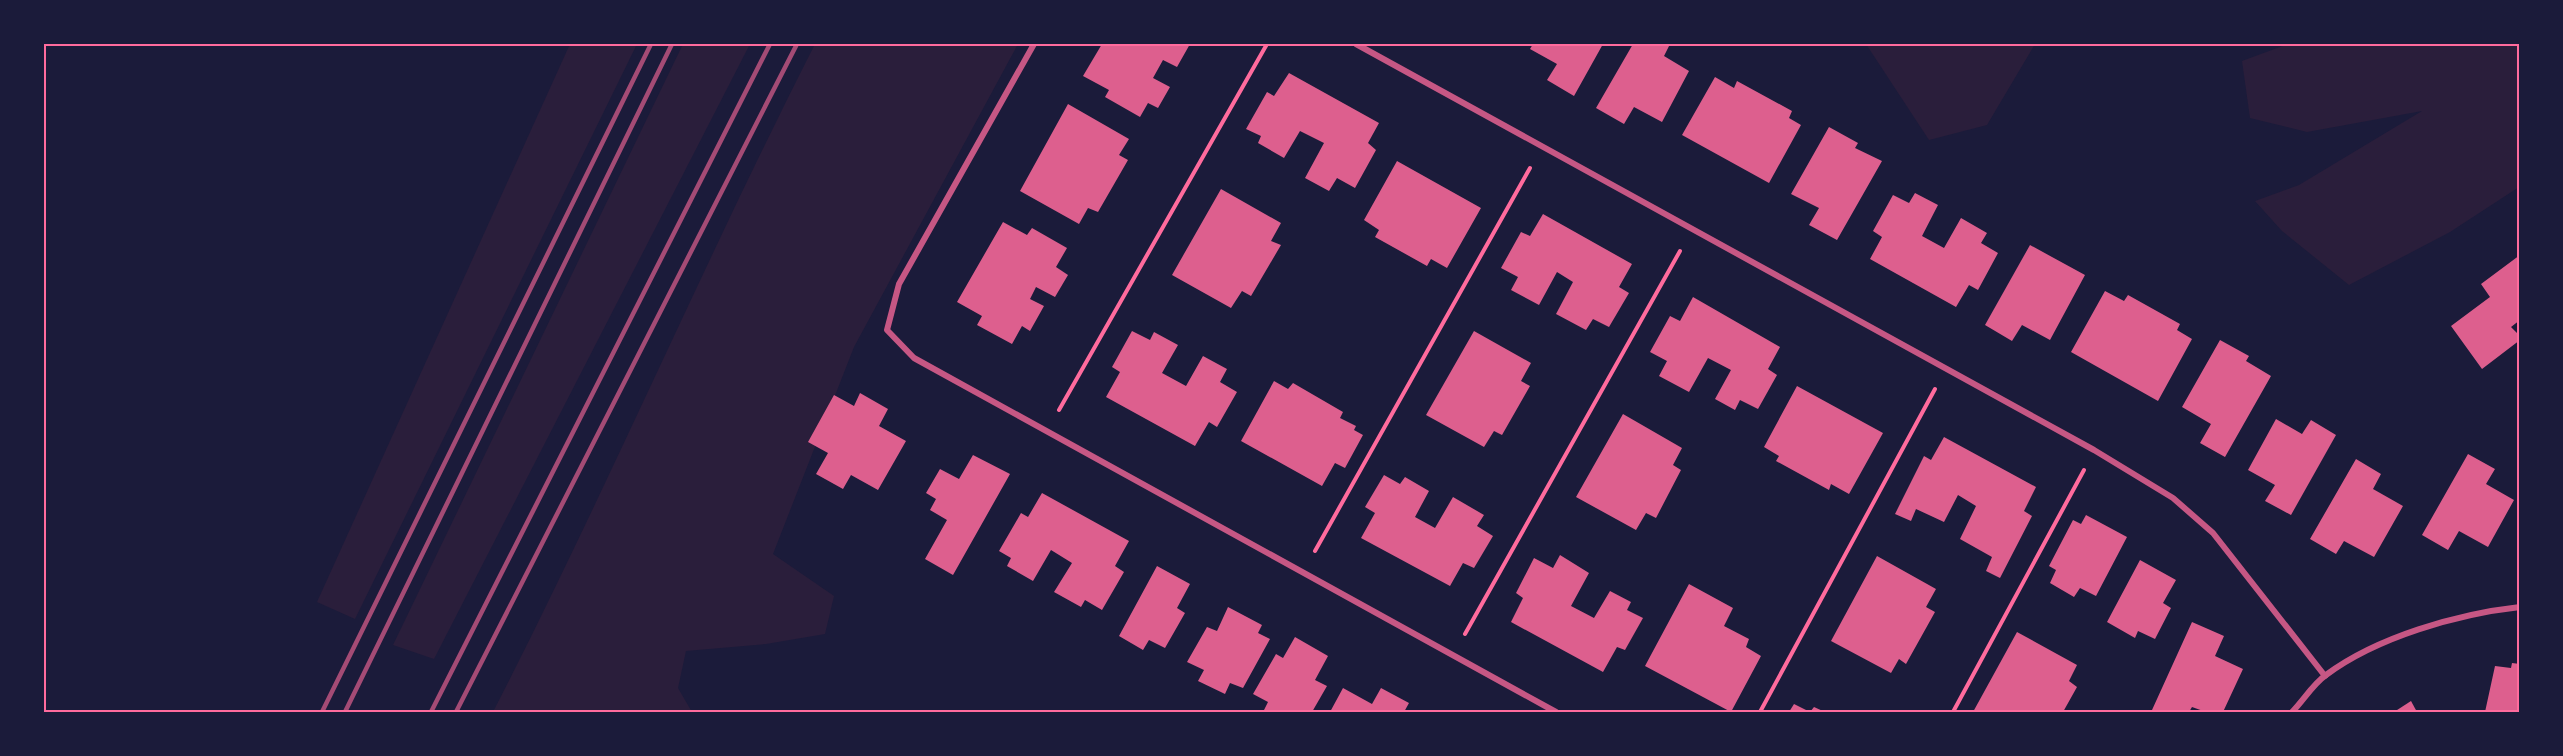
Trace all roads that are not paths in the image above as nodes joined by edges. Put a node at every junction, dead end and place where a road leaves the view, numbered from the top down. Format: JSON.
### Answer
{"nodes":[{"id":1,"x":1034,"y":44,"type":"edge"},
{"id":2,"x":1356,"y":44,"type":"edge"},
{"id":3,"x":2520,"y":607,"type":"edge"},
{"id":4,"x":2325,"y":675,"type":"junction"},
{"id":5,"x":1556,"y":712,"type":"edge"},
{"id":6,"x":2292,"y":712,"type":"edge"}],
"edges":[{"from":1,"to":5,"type":"street"},
{"from":2,"to":4,"type":"street"},
{"from":3,"to":4,"type":"street"},
{"from":4,"to":6,"type":"street"}]}
